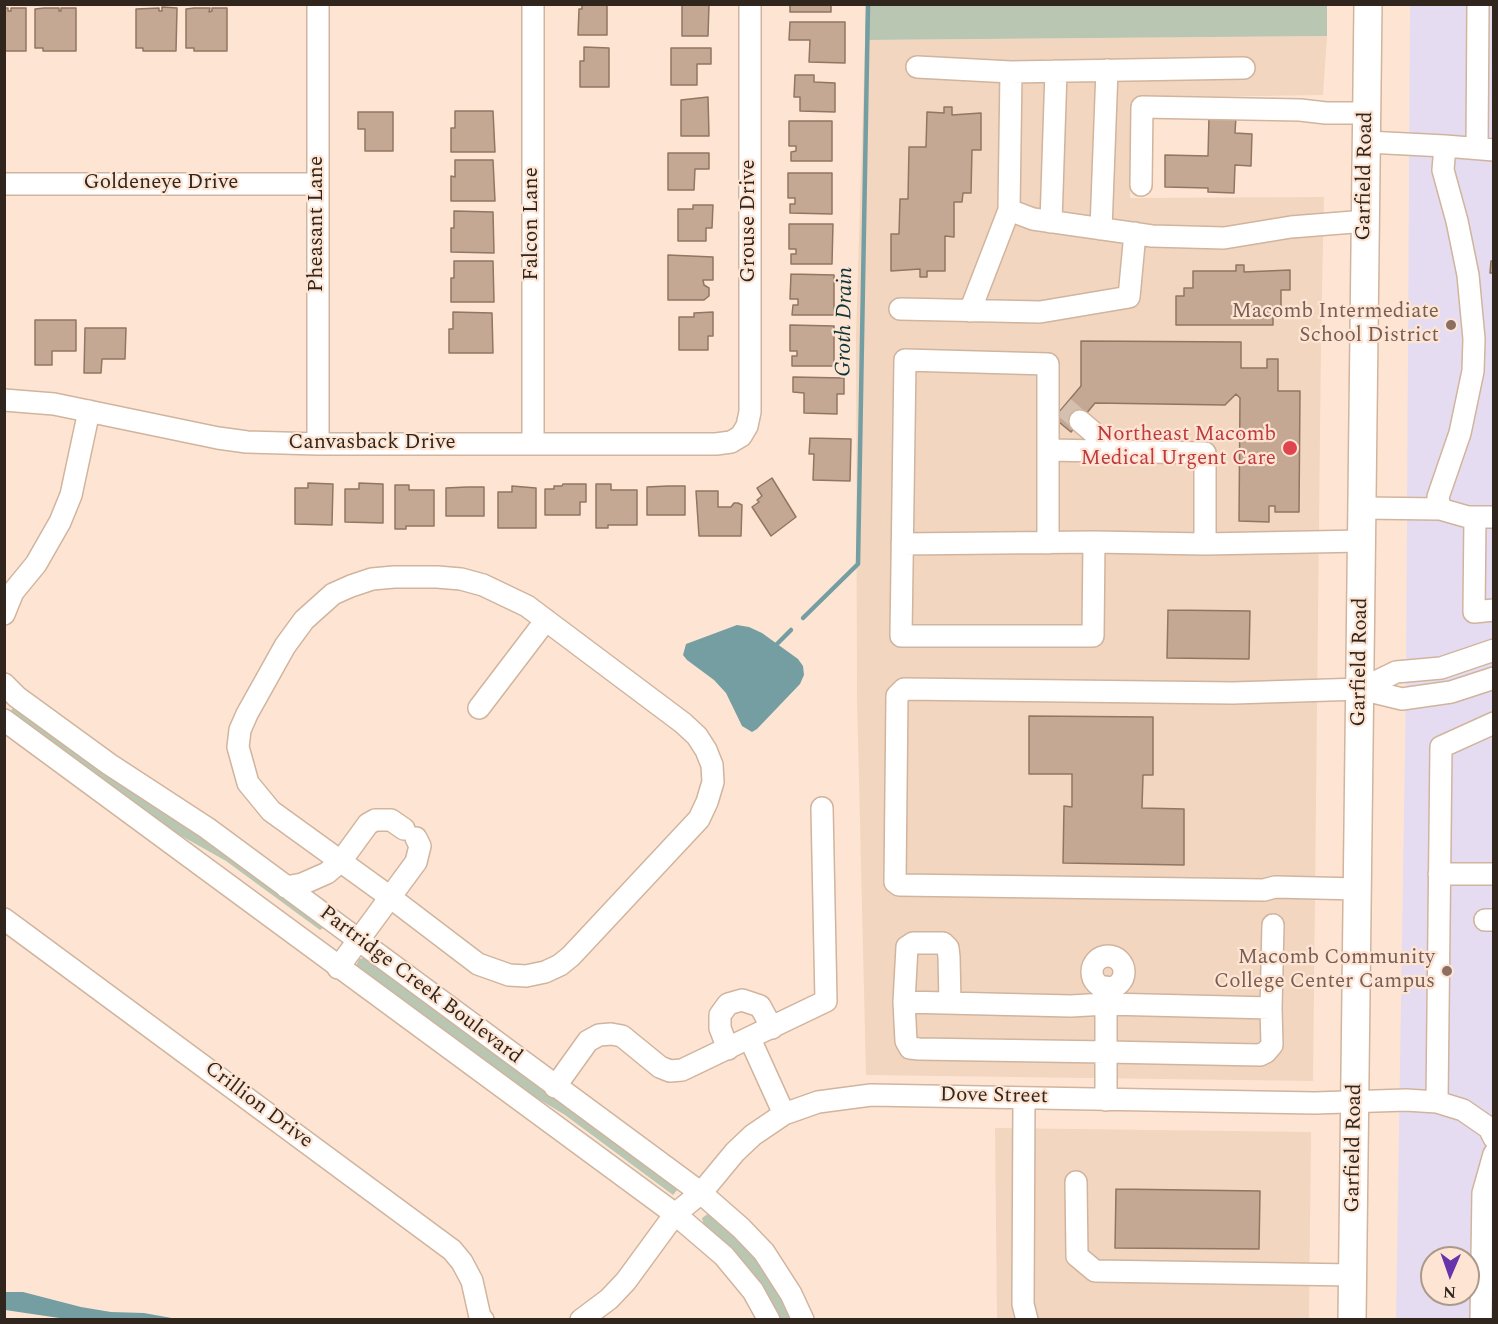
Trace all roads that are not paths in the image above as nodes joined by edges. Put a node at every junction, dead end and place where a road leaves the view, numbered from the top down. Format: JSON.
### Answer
{"nodes":[{"id":1,"x":318,"y":4,"type":"edge"},
{"id":2,"x":533,"y":4,"type":"edge"},
{"id":3,"x":750,"y":4,"type":"edge"},
{"id":4,"x":1368,"y":4,"type":"edge"},
{"id":5,"x":1478,"y":4,"type":"edge"},
{"id":6,"x":917,"y":68,"type":"dead end"},
{"id":7,"x":1244,"y":68,"type":"dead end"},
{"id":8,"x":1107,"y":70,"type":"junction"},
{"id":9,"x":1056,"y":71,"type":"junction"},
{"id":10,"x":1011,"y":72,"type":"junction"},
{"id":11,"x":1367,"y":113,"type":"junction"},
{"id":12,"x":1367,"y":142,"type":"junction"},
{"id":13,"x":1445,"y":146,"type":"junction"},
{"id":14,"x":1485,"y":149,"type":"edge"},
{"id":15,"x":4,"y":184,"type":"edge"},
{"id":16,"x":317,"y":184,"type":"junction"},
{"id":17,"x":1141,"y":185,"type":"dead end"},
{"id":18,"x":1009,"y":210,"type":"junction"},
{"id":19,"x":1366,"y":221,"type":"junction"},
{"id":20,"x":1051,"y":222,"type":"junction"},
{"id":21,"x":1101,"y":229,"type":"junction"},
{"id":22,"x":1135,"y":233,"type":"junction"},
{"id":23,"x":900,"y":309,"type":"dead end"},
{"id":24,"x":970,"y":311,"type":"junction"},
{"id":25,"x":4,"y":400,"type":"edge"},
{"id":26,"x":89,"y":411,"type":"junction"},
{"id":27,"x":1080,"y":421,"type":"tunnel mouth"},
{"id":28,"x":741,"y":436,"type":"joint"},
{"id":29,"x":318,"y":444,"type":"junction"},
{"id":30,"x":533,"y":444,"type":"junction"},
{"id":31,"x":1048,"y":450,"type":"junction"},
{"id":32,"x":1115,"y":451,"type":"junction"},
{"id":33,"x":1363,"y":508,"type":"junction"},
{"id":34,"x":1440,"y":509,"type":"junction"},
{"id":35,"x":1484,"y":517,"type":"edge"},
{"id":36,"x":1362,"y":541,"type":"junction"},
{"id":37,"x":1094,"y":542,"type":"junction"},
{"id":38,"x":1048,"y":543,"type":"junction"},
{"id":39,"x":902,"y":544,"type":"junction"},
{"id":40,"x":1205,"y":544,"type":"junction"},
{"id":41,"x":9,"y":594,"type":"edge"},
{"id":42,"x":1494,"y":610,"type":"edge"},
{"id":43,"x":4,"y":614,"type":"edge"},
{"id":44,"x":546,"y":620,"type":"junction"},
{"id":45,"x":1494,"y":650,"type":"edge"},
{"id":46,"x":1494,"y":678,"type":"edge"},
{"id":47,"x":4,"y":684,"type":"edge"},
{"id":48,"x":1361,"y":689,"type":"junction"},
{"id":49,"x":478,"y":708,"type":"dead end"},
{"id":50,"x":4,"y":720,"type":"edge"},
{"id":51,"x":1494,"y":723,"type":"edge"},
{"id":52,"x":822,"y":808,"type":"dead end"},
{"id":53,"x":340,"y":861,"type":"junction"},
{"id":54,"x":1439,"y":874,"type":"junction"},
{"id":55,"x":1494,"y":874,"type":"edge"},
{"id":56,"x":286,"y":887,"type":"junction"},
{"id":57,"x":1358,"y":890,"type":"junction"},
{"id":58,"x":390,"y":897,"type":"junction"},
{"id":59,"x":4,"y":918,"type":"edge"},
{"id":60,"x":1273,"y":925,"type":"dead end"},
{"id":61,"x":359,"y":940,"type":"junction"},
{"id":62,"x":338,"y":968,"type":"junction"},
{"id":63,"x":1106,"y":996,"type":"junction"},
{"id":64,"x":904,"y":1002,"type":"junction"},
{"id":65,"x":950,"y":1003,"type":"junction"},
{"id":66,"x":1271,"y":1008,"type":"junction"},
{"id":67,"x":772,"y":1028,"type":"junction"},
{"id":68,"x":750,"y":1039,"type":"junction"},
{"id":69,"x":728,"y":1049,"type":"junction"},
{"id":70,"x":1106,"y":1052,"type":"junction"},
{"id":71,"x":555,"y":1087,"type":"junction"},
{"id":72,"x":1024,"y":1098,"type":"junction"},
{"id":73,"x":1106,"y":1100,"type":"junction"},
{"id":74,"x":1437,"y":1102,"type":"junction"},
{"id":75,"x":1355,"y":1103,"type":"junction"},
{"id":76,"x":784,"y":1114,"type":"junction"},
{"id":77,"x":1494,"y":1138,"type":"edge"},
{"id":78,"x":1494,"y":1143,"type":"edge"},
{"id":79,"x":1494,"y":1154,"type":"edge"},
{"id":80,"x":1076,"y":1182,"type":"dead end"},
{"id":81,"x":701,"y":1193,"type":"junction"},
{"id":82,"x":675,"y":1214,"type":"junction"},
{"id":83,"x":1488,"y":1270,"type":"edge"},
{"id":84,"x":1353,"y":1275,"type":"junction"},
{"id":85,"x":482,"y":1318,"type":"edge"},
{"id":86,"x":581,"y":1320,"type":"edge"},
{"id":87,"x":769,"y":1320,"type":"edge"},
{"id":88,"x":802,"y":1320,"type":"edge"},
{"id":89,"x":1027,"y":1320,"type":"edge"},
{"id":90,"x":1352,"y":1320,"type":"edge"},
{"id":91,"x":1481,"y":1320,"type":"edge"}],
"edges":[{"from":1,"to":16,"type":"street","name":"Pheasant Lane"},
{"from":2,"to":30,"type":"street","name":"Falcon Lane"},
{"from":3,"to":28,"type":"street","name":"Grouse Drive"},
{"from":4,"to":11,"type":"main road","name":"Garfield Road"},
{"from":5,"to":14,"type":"street"},
{"from":6,"to":10,"type":"street"},
{"from":7,"to":8,"type":"street"},
{"from":8,"to":9,"type":"street"},
{"from":8,"to":21,"type":"street"},
{"from":9,"to":10,"type":"street"},
{"from":9,"to":20,"type":"street"},
{"from":10,"to":18,"type":"street"},
{"from":11,"to":12,"type":"main road","name":"Garfield Road"},
{"from":11,"to":17,"type":"street"},
{"from":12,"to":13,"type":"street"},
{"from":12,"to":19,"type":"main road","name":"Garfield Road"},
{"from":13,"to":14,"type":"street"},
{"from":13,"to":34,"type":"street"},
{"from":15,"to":16,"type":"street","name":"Goldeneye Drive"},
{"from":16,"to":29,"type":"street","name":"Pheasant Lane"},
{"from":18,"to":20,"type":"street"},
{"from":18,"to":24,"type":"street"},
{"from":19,"to":22,"type":"street"},
{"from":19,"to":33,"type":"main road","name":"Garfield Road"},
{"from":20,"to":21,"type":"street"},
{"from":21,"to":22,"type":"street"},
{"from":22,"to":24,"type":"street"},
{"from":23,"to":24,"type":"street"},
{"from":25,"to":26,"type":"street","name":"Canvasback Drive"},
{"from":26,"to":29,"type":"street","name":"Canvasback Drive"},
{"from":26,"to":41,"type":"street"},
{"from":27,"to":32,"type":"street"},
{"from":28,"to":30,"type":"street","name":"Canvasback Drive"},
{"from":29,"to":30,"type":"street","name":"Canvasback Drive"},
{"from":31,"to":32,"type":"street"},
{"from":31,"to":38,"type":"street"},
{"from":31,"to":39,"type":"street"},
{"from":32,"to":40,"type":"street"},
{"from":33,"to":34,"type":"street"},
{"from":33,"to":36,"type":"main road","name":"Garfield Road"},
{"from":34,"to":35,"type":"street"},
{"from":35,"to":42,"type":"street"},
{"from":36,"to":40,"type":"street"},
{"from":36,"to":48,"type":"main road","name":"Garfield Road"},
{"from":37,"to":38,"type":"street"},
{"from":37,"to":39,"type":"street"},
{"from":37,"to":40,"type":"street"},
{"from":38,"to":39,"type":"street"},
{"from":41,"to":43,"type":"street"},
{"from":44,"to":49,"type":"street"},
{"from":44,"to":53,"type":"street"},
{"from":44,"to":58,"type":"street"},
{"from":45,"to":48,"type":"street"},
{"from":46,"to":48,"type":"street"},
{"from":47,"to":56,"type":"street","name":"Partridge Creek Boulevard"},
{"from":48,"to":57,"type":"main road","name":"Garfield Road"},
{"from":48,"to":57,"type":"street"},
{"from":50,"to":62,"type":"street","name":"Partridge Creek Boulevard"},
{"from":51,"to":54,"type":"street"},
{"from":52,"to":67,"type":"street"},
{"from":53,"to":56,"type":"street"},
{"from":53,"to":58,"type":"street"},
{"from":53,"to":58,"type":"street"},
{"from":54,"to":55,"type":"street"},
{"from":54,"to":74,"type":"street"},
{"from":56,"to":61,"type":"street","name":"Partridge Creek Boulevard"},
{"from":57,"to":75,"type":"main road","name":"Garfield Road"},
{"from":58,"to":61,"type":"street"},
{"from":59,"to":85,"type":"street","name":"Crillion Drive"},
{"from":60,"to":66,"type":"street"},
{"from":61,"to":62,"type":"street"},
{"from":61,"to":71,"type":"street","name":"Partridge Creek Boulevard"},
{"from":62,"to":82,"type":"street","name":"Partridge Creek Boulevard"},
{"from":63,"to":65,"type":"street"},
{"from":63,"to":66,"type":"street"},
{"from":63,"to":70,"type":"street"},
{"from":64,"to":65,"type":"street"},
{"from":64,"to":65,"type":"street"},
{"from":64,"to":70,"type":"street"},
{"from":66,"to":70,"type":"street"},
{"from":67,"to":68,"type":"street"},
{"from":67,"to":69,"type":"street"},
{"from":68,"to":69,"type":"street"},
{"from":68,"to":76,"type":"street"},
{"from":69,"to":71,"type":"street"},
{"from":70,"to":73,"type":"street"},
{"from":71,"to":81,"type":"street","name":"Partridge Creek Boulevard"},
{"from":72,"to":73,"type":"street","name":"Dove Street"},
{"from":72,"to":76,"type":"street","name":"Dove Street"},
{"from":72,"to":89,"type":"street"},
{"from":73,"to":75,"type":"street","name":"Dove Street"},
{"from":74,"to":75,"type":"street","name":"Dove Street"},
{"from":74,"to":77,"type":"street","name":"Dove Street"},
{"from":75,"to":78,"type":"street","name":"Dove Street"},
{"from":75,"to":84,"type":"main road","name":"Garfield Road"},
{"from":76,"to":81,"type":"street","name":"Dove Street"},
{"from":79,"to":83,"type":"street"},
{"from":80,"to":84,"type":"street"},
{"from":81,"to":82,"type":"street","name":"Dove Street"},
{"from":81,"to":88,"type":"street","name":"Partridge Creek Boulevard"},
{"from":82,"to":86,"type":"street","name":"Dove Street"},
{"from":82,"to":87,"type":"street","name":"Partridge Creek Boulevard"},
{"from":83,"to":91,"type":"street"},
{"from":84,"to":90,"type":"main road","name":"Garfield Road"}]}
